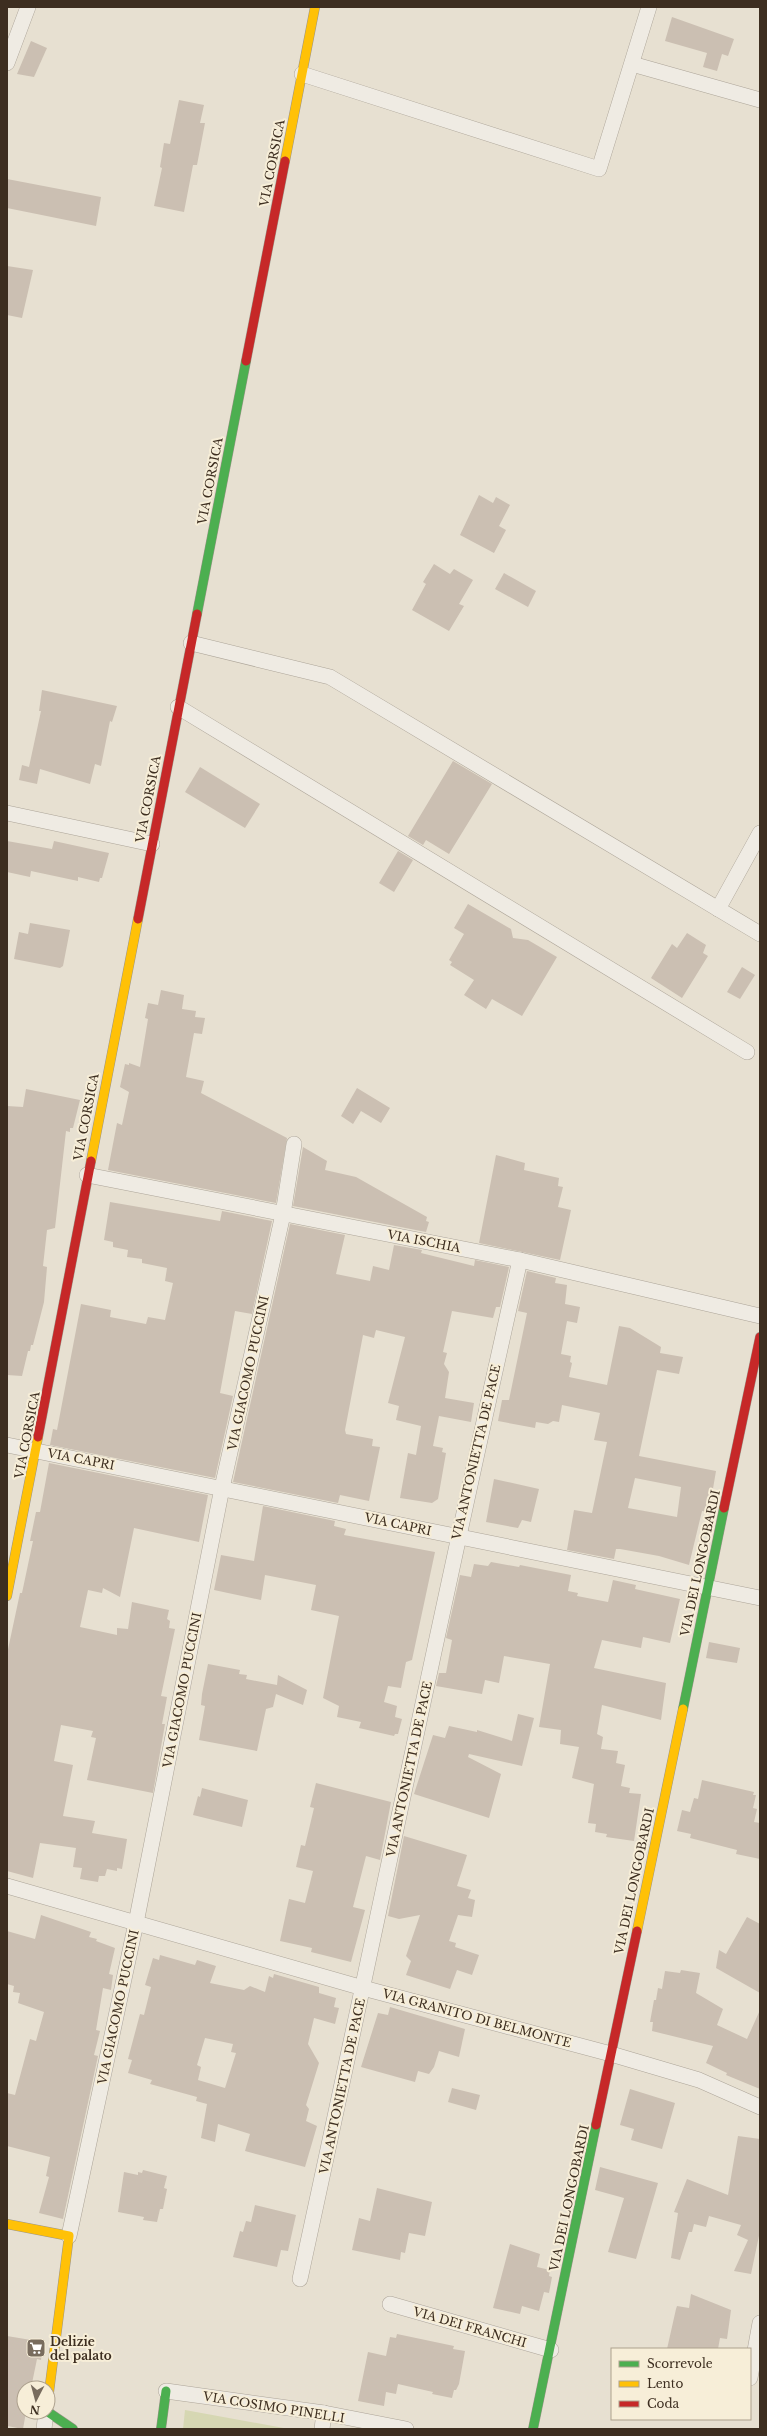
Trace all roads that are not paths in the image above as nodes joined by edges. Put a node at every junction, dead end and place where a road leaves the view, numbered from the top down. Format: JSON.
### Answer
{"nodes":[{"id":1,"x":28,"y":7,"type":"edge"},
{"id":2,"x":315,"y":7,"type":"edge"},
{"id":3,"x":650,"y":7,"type":"edge"},
{"id":4,"x":12,"y":38,"type":"edge"},
{"id":5,"x":7,"y":63,"type":"edge"},
{"id":6,"x":632,"y":64,"type":"junction"},
{"id":7,"x":302,"y":74,"type":"junction"},
{"id":8,"x":760,"y":100,"type":"edge"},
{"id":9,"x":191,"y":643,"type":"junction"},
{"id":10,"x":178,"y":707,"type":"junction"},
{"id":11,"x":7,"y":813,"type":"edge"},
{"id":12,"x":760,"y":833,"type":"edge"},
{"id":13,"x":152,"y":844,"type":"junction"},
{"id":14,"x":718,"y":909,"type":"junction"},
{"id":15,"x":760,"y":934,"type":"edge"},
{"id":16,"x":747,"y":1052,"type":"dead end"},
{"id":17,"x":294,"y":1144,"type":"dead end"},
{"id":18,"x":87,"y":1175,"type":"junction"},
{"id":19,"x":283,"y":1214,"type":"junction"},
{"id":20,"x":520,"y":1260,"type":"junction"},
{"id":21,"x":760,"y":1316,"type":"edge"},
{"id":22,"x":760,"y":1337,"type":"edge"},
{"id":23,"x":7,"y":1445,"type":"edge"},
{"id":24,"x":37,"y":1450,"type":"junction"},
{"id":25,"x":222,"y":1488,"type":"junction"},
{"id":26,"x":457,"y":1536,"type":"junction"},
{"id":27,"x":707,"y":1587,"type":"junction"},
{"id":28,"x":7,"y":1596,"type":"edge"},
{"id":29,"x":760,"y":1598,"type":"edge"},
{"id":30,"x":7,"y":1886,"type":"edge"},
{"id":31,"x":136,"y":1923,"type":"junction"},
{"id":32,"x":363,"y":1988,"type":"junction"},
{"id":33,"x":611,"y":2054,"type":"junction"},
{"id":34,"x":760,"y":2107,"type":"edge"},
{"id":35,"x":7,"y":2224,"type":"edge"},
{"id":36,"x":69,"y":2236,"type":"junction"},
{"id":37,"x":300,"y":2279,"type":"dead end"},
{"id":38,"x":390,"y":2304,"type":"dead end"},
{"id":39,"x":760,"y":2323,"type":"edge"},
{"id":40,"x":551,"y":2350,"type":"junction"},
{"id":41,"x":751,"y":2372,"type":"edge"},
{"id":42,"x":51,"y":2380,"type":"edge"},
{"id":43,"x":166,"y":2391,"type":"joint"},
{"id":44,"x":324,"y":2413,"type":"junction"},
{"id":45,"x":56,"y":2418,"type":"edge"},
{"id":46,"x":74,"y":2429,"type":"edge"},
{"id":47,"x":162,"y":2429,"type":"edge"},
{"id":48,"x":322,"y":2429,"type":"edge"},
{"id":49,"x":406,"y":2429,"type":"edge"},
{"id":50,"x":533,"y":2429,"type":"edge"}],
"edges":[{"from":1,"to":4,"type":"street"},
{"from":2,"to":7,"type":"main road","name":"VIA CORSICA"},
{"from":3,"to":6,"type":"street"},
{"from":4,"to":5,"type":"street"},
{"from":6,"to":7,"type":"street"},
{"from":6,"to":8,"type":"street"},
{"from":7,"to":9,"type":"main road","name":"VIA CORSICA"},
{"from":9,"to":10,"type":"main road","name":"VIA CORSICA"},
{"from":9,"to":14,"type":"street"},
{"from":10,"to":13,"type":"main road","name":"VIA CORSICA"},
{"from":10,"to":16,"type":"street"},
{"from":11,"to":13,"type":"street"},
{"from":12,"to":14,"type":"street"},
{"from":13,"to":18,"type":"main road","name":"VIA CORSICA"},
{"from":14,"to":15,"type":"street"},
{"from":17,"to":19,"type":"street","name":"VIA GIACOMO PUCCINI"},
{"from":18,"to":19,"type":"street","name":"VIA ISCHIA"},
{"from":18,"to":24,"type":"main road","name":"VIA CORSICA"},
{"from":19,"to":20,"type":"street","name":"VIA ISCHIA"},
{"from":19,"to":25,"type":"street","name":"VIA GIACOMO PUCCINI"},
{"from":20,"to":21,"type":"street","name":"VIA ISCHIA"},
{"from":20,"to":26,"type":"street","name":"VIA ANTONIETTA DE PACE"},
{"from":22,"to":27,"type":"main road","name":"VIA DEI LONGOBARDI"},
{"from":23,"to":24,"type":"street","name":"VIA CAPRI"},
{"from":24,"to":25,"type":"street","name":"VIA CAPRI"},
{"from":24,"to":28,"type":"main road","name":"VIA CORSICA"},
{"from":25,"to":26,"type":"street","name":"VIA CAPRI"},
{"from":25,"to":31,"type":"street","name":"VIA GIACOMO PUCCINI"},
{"from":26,"to":27,"type":"street","name":"VIA CAPRI"},
{"from":26,"to":32,"type":"street","name":"VIA ANTONIETTA DE PACE"},
{"from":27,"to":29,"type":"street","name":"VIA CAPRI"},
{"from":27,"to":33,"type":"main road","name":"VIA DEI LONGOBARDI"},
{"from":30,"to":31,"type":"street","name":"VIA GRANITO DI BELMONTE"},
{"from":31,"to":32,"type":"street","name":"VIA GRANITO DI BELMONTE"},
{"from":31,"to":36,"type":"street","name":"VIA GIACOMO PUCCINI"},
{"from":32,"to":33,"type":"street","name":"VIA GRANITO DI BELMONTE"},
{"from":32,"to":37,"type":"street","name":"VIA ANTONIETTA DE PACE"},
{"from":33,"to":34,"type":"street","name":"VIA GRANITO DI BELMONTE"},
{"from":33,"to":40,"type":"main road","name":"VIA DEI LONGOBARDI"},
{"from":35,"to":36,"type":"main road"},
{"from":36,"to":42,"type":"main road"},
{"from":38,"to":40,"type":"street","name":"VIA DEI FRANCHI"},
{"from":39,"to":41,"type":"street"},
{"from":40,"to":50,"type":"main road","name":"VIA DEI LONGOBARDI"},
{"from":43,"to":44,"type":"street","name":"VIA COSIMO PINELLI"},
{"from":43,"to":47,"type":"main road"},
{"from":44,"to":48,"type":"street"},
{"from":44,"to":49,"type":"street","name":"VIA COSIMO PINELLI"},
{"from":45,"to":46,"type":"main road"}]}
